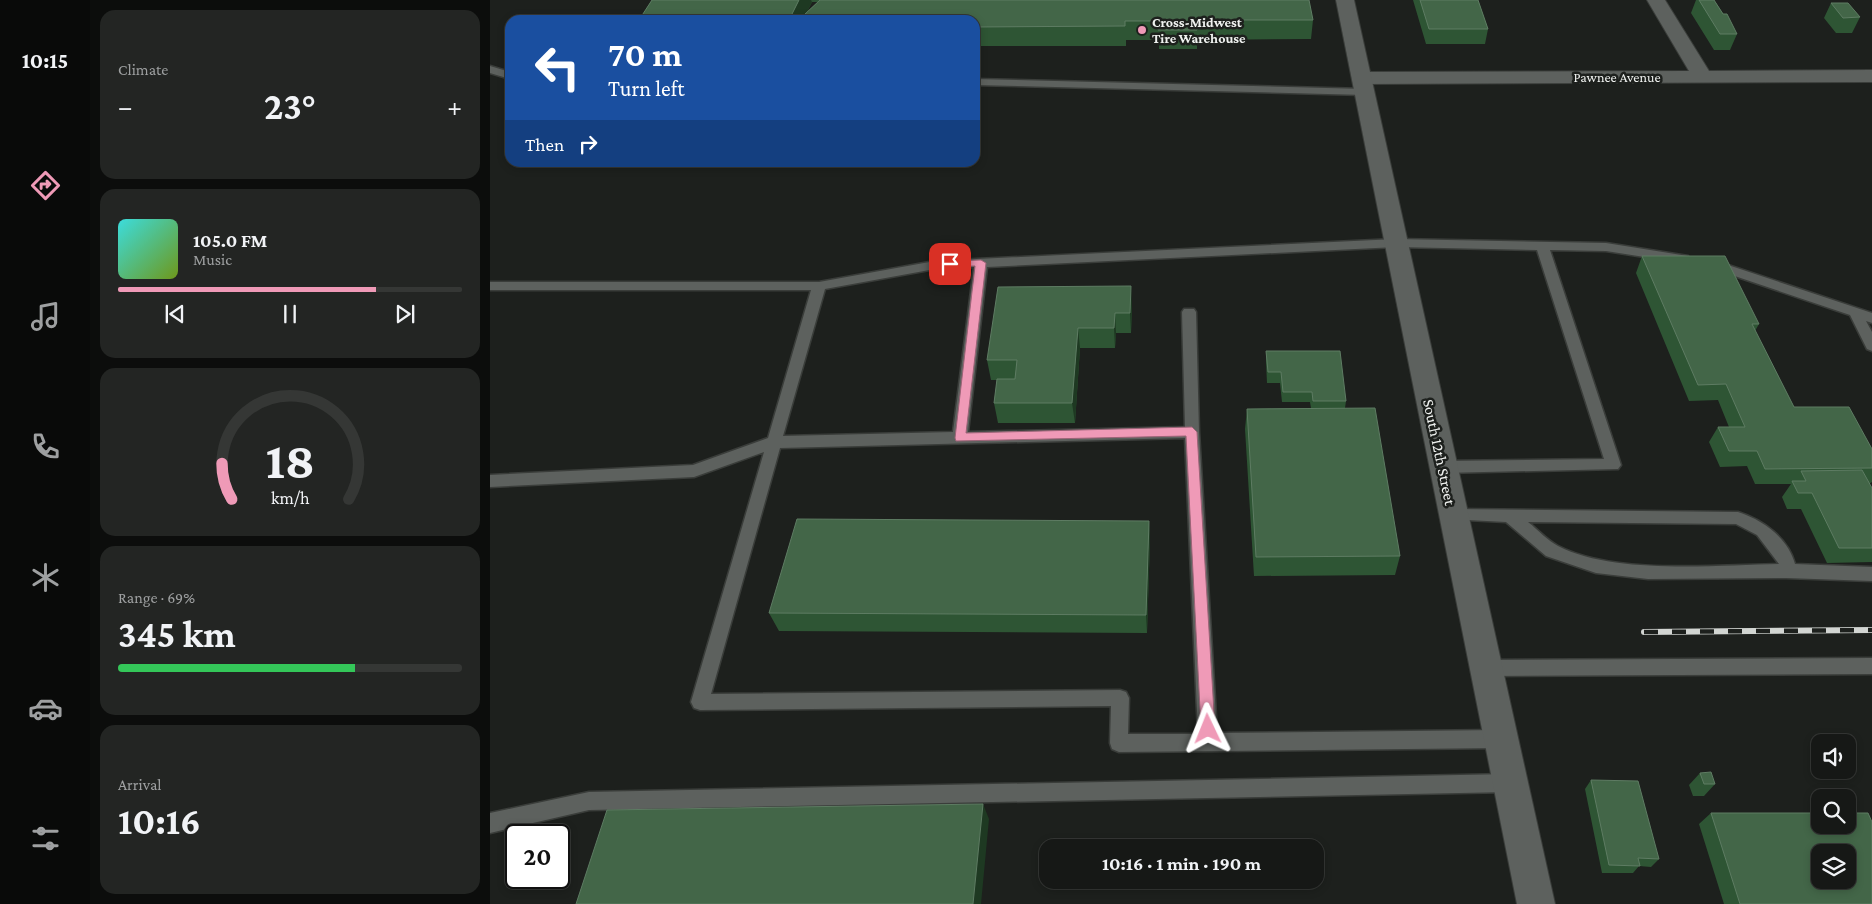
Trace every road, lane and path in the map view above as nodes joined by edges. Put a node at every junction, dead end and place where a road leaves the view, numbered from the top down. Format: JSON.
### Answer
{"nodes":[{"id":1,"x":1345,"y":0,"type":"edge"},
{"id":2,"x":1656,"y":0,"type":"edge"},
{"id":3,"x":490,"y":69,"type":"edge"},
{"id":4,"x":505,"y":74,"type":"edge"},
{"id":5,"x":1702,"y":76,"type":"junction"},
{"id":6,"x":1872,"y":76,"type":"edge"},
{"id":7,"x":980,"y":82,"type":"edge"},
{"id":8,"x":1364,"y":85,"type":"junction"},
{"id":9,"x":1396,"y":242,"type":"junction"},
{"id":10,"x":1542,"y":246,"type":"junction"},
{"id":11,"x":981,"y":263,"type":"junction"},
{"id":12,"x":490,"y":286,"type":"edge"},
{"id":13,"x":819,"y":286,"type":"junction"},
{"id":14,"x":1189,"y":312,"type":"dead end"},
{"id":15,"x":1855,"y":312,"type":"junction"},
{"id":16,"x":1872,"y":318,"type":"edge"},
{"id":17,"x":1872,"y":346,"type":"edge"},
{"id":18,"x":1192,"y":432,"type":"junction"},
{"id":19,"x":960,"y":438,"type":"junction"},
{"id":20,"x":774,"y":442,"type":"junction"},
{"id":21,"x":1444,"y":467,"type":"junction"},
{"id":22,"x":490,"y":481,"type":"edge"},
{"id":23,"x":1454,"y":516,"type":"junction"},
{"id":24,"x":1510,"y":516,"type":"junction"},
{"id":25,"x":1786,"y":570,"type":"junction"},
{"id":26,"x":1872,"y":574,"type":"edge"},
{"id":27,"x":1872,"y":666,"type":"edge"},
{"id":28,"x":1486,"y":668,"type":"junction"},
{"id":29,"x":1500,"y":739,"type":"junction"},
{"id":30,"x":1208,"y":742,"type":"junction"},
{"id":31,"x":1510,"y":783,"type":"junction"},
{"id":32,"x":490,"y":823,"type":"edge"},
{"id":33,"x":1536,"y":904,"type":"edge"}],
"edges":[{"from":1,"to":8,"type":"street","name":"South 12th Street"},
{"from":2,"to":5,"type":"street"},
{"from":3,"to":4,"type":"lane"},
{"from":5,"to":6,"type":"street","name":"Pawnee Avenue"},
{"from":5,"to":8,"type":"street","name":"Pawnee Avenue"},
{"from":7,"to":8,"type":"lane"},
{"from":8,"to":9,"type":"street","name":"South 12th Street"},
{"from":9,"to":10,"type":"lane"},
{"from":9,"to":11,"type":"lane"},
{"from":9,"to":21,"type":"street","name":"South 12th Street"},
{"from":10,"to":15,"type":"lane"},
{"from":10,"to":21,"type":"lane"},
{"from":11,"to":13,"type":"lane"},
{"from":11,"to":19,"type":"lane"},
{"from":12,"to":13,"type":"lane"},
{"from":13,"to":20,"type":"lane"},
{"from":14,"to":18,"type":"lane"},
{"from":15,"to":16,"type":"lane"},
{"from":15,"to":17,"type":"lane"},
{"from":18,"to":19,"type":"lane"},
{"from":18,"to":30,"type":"lane"},
{"from":19,"to":20,"type":"lane"},
{"from":20,"to":22,"type":"lane"},
{"from":20,"to":30,"type":"lane"},
{"from":21,"to":23,"type":"street","name":"South 12th Street"},
{"from":23,"to":24,"type":"lane"},
{"from":23,"to":28,"type":"street","name":"South 12th Street"},
{"from":24,"to":25,"type":"lane"},
{"from":24,"to":25,"type":"lane"},
{"from":25,"to":26,"type":"lane"},
{"from":27,"to":28,"type":"lane"},
{"from":28,"to":29,"type":"street","name":"South 12th Street"},
{"from":29,"to":30,"type":"lane"},
{"from":29,"to":31,"type":"street","name":"South 12th Street"},
{"from":31,"to":32,"type":"lane"},
{"from":31,"to":33,"type":"street","name":"South 12th Street"}]}
